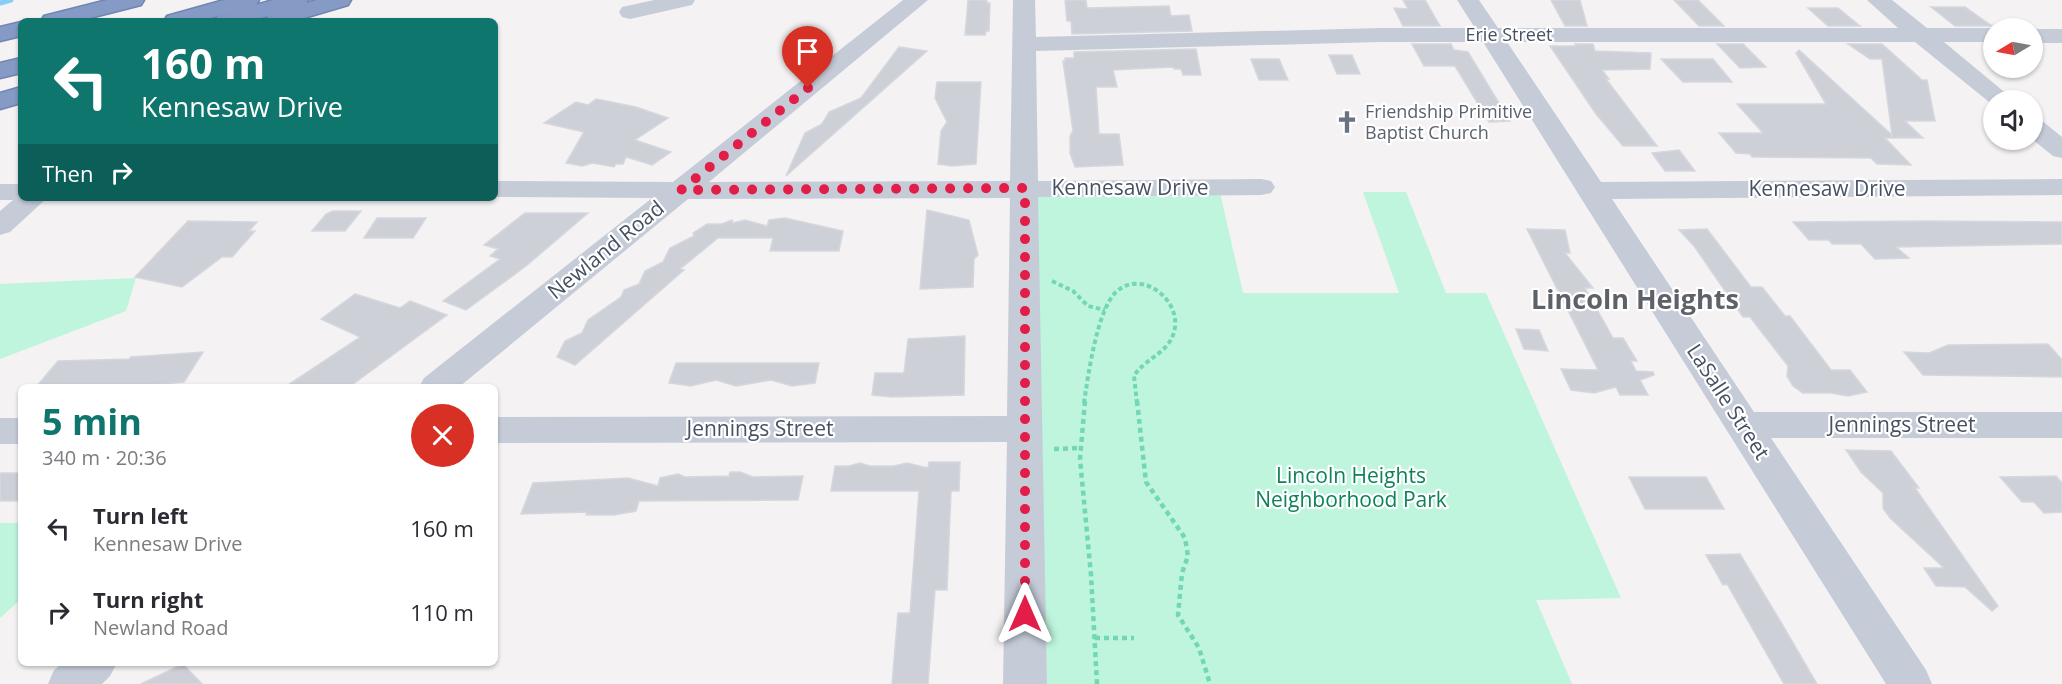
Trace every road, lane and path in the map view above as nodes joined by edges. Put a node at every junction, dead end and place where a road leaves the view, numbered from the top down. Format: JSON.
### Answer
{"nodes":[{"id":1,"x":133,"y":0,"type":"edge"},
{"id":2,"x":248,"y":0,"type":"edge"},
{"id":3,"x":297,"y":0,"type":"edge"},
{"id":4,"x":340,"y":0,"type":"edge"},
{"id":5,"x":684,"y":0,"type":"edge"},
{"id":6,"x":917,"y":0,"type":"edge"},
{"id":7,"x":1024,"y":0,"type":"edge"},
{"id":8,"x":1468,"y":0,"type":"edge"},
{"id":9,"x":1878,"y":0,"type":"edge"},
{"id":10,"x":630,"y":12,"type":"dead end"},
{"id":11,"x":64,"y":18,"type":"edge"},
{"id":12,"x":185,"y":18,"type":"edge"},
{"id":13,"x":236,"y":18,"type":"edge"},
{"id":14,"x":280,"y":18,"type":"edge"},
{"id":15,"x":18,"y":30,"type":"edge"},
{"id":16,"x":0,"y":34,"type":"edge"},
{"id":17,"x":1919,"y":34,"type":"junction"},
{"id":18,"x":1490,"y":35,"type":"junction"},
{"id":19,"x":1983,"y":35,"type":"edge"},
{"id":20,"x":2043,"y":36,"type":"edge"},
{"id":21,"x":2062,"y":36,"type":"edge"},
{"id":22,"x":1024,"y":44,"type":"junction"},
{"id":23,"x":18,"y":66,"type":"edge"},
{"id":24,"x":0,"y":71,"type":"edge"},
{"id":25,"x":18,"y":82,"type":"edge"},
{"id":26,"x":0,"y":87,"type":"edge"},
{"id":27,"x":1989,"y":90,"type":"edge"},
{"id":28,"x":18,"y":96,"type":"edge"},
{"id":29,"x":0,"y":101,"type":"edge"},
{"id":30,"x":2043,"y":135,"type":"edge"},
{"id":31,"x":2062,"y":150,"type":"edge"},
{"id":32,"x":1261,"y":187,"type":"dead end"},
{"id":33,"x":2062,"y":187,"type":"edge"},
{"id":34,"x":1025,"y":188,"type":"junction"},
{"id":35,"x":498,"y":189,"type":"edge"},
{"id":36,"x":681,"y":190,"type":"junction"},
{"id":37,"x":1591,"y":190,"type":"junction"},
{"id":38,"x":0,"y":192,"type":"edge"},
{"id":39,"x":18,"y":192,"type":"edge"},
{"id":40,"x":29,"y":201,"type":"edge"},
{"id":41,"x":0,"y":226,"type":"edge"},
{"id":42,"x":1048,"y":274,"type":"dead end"},
{"id":43,"x":1106,"y":310,"type":"junction"},
{"id":44,"x":440,"y":384,"type":"edge"},
{"id":45,"x":1743,"y":425,"type":"junction"},
{"id":46,"x":2062,"y":425,"type":"edge"},
{"id":47,"x":1026,"y":429,"type":"junction"},
{"id":48,"x":498,"y":430,"type":"edge"},
{"id":49,"x":0,"y":431,"type":"edge"},
{"id":50,"x":18,"y":431,"type":"edge"},
{"id":51,"x":1095,"y":638,"type":"junction"},
{"id":52,"x":1134,"y":638,"type":"dead end"},
{"id":53,"x":91,"y":666,"type":"edge"},
{"id":54,"x":70,"y":684,"type":"edge"},
{"id":55,"x":1025,"y":684,"type":"edge"},
{"id":56,"x":1097,"y":684,"type":"edge"},
{"id":57,"x":1210,"y":684,"type":"edge"},
{"id":58,"x":1910,"y":684,"type":"edge"}],
"edges":[{"from":1,"to":11,"type":"highway"},
{"from":2,"to":12,"type":"highway"},
{"from":3,"to":13,"type":"highway"},
{"from":4,"to":14,"type":"highway"},
{"from":5,"to":10,"type":"street"},
{"from":6,"to":36,"type":"street","name":"Newland Road"},
{"from":7,"to":22,"type":"street"},
{"from":8,"to":18,"type":"street","name":"LaSalle Street"},
{"from":9,"to":17,"type":"street"},
{"from":15,"to":16,"type":"highway"},
{"from":17,"to":18,"type":"street","name":"Erie Street"},
{"from":17,"to":19,"type":"street","name":"Erie Street"},
{"from":17,"to":27,"type":"street"},
{"from":18,"to":22,"type":"street","name":"Erie Street"},
{"from":18,"to":37,"type":"street","name":"LaSalle Street"},
{"from":20,"to":21,"type":"street"},
{"from":22,"to":34,"type":"street"},
{"from":23,"to":24,"type":"highway"},
{"from":25,"to":26,"type":"highway"},
{"from":28,"to":29,"type":"highway"},
{"from":30,"to":31,"type":"street"},
{"from":32,"to":34,"type":"street","name":"Kennesaw Drive"},
{"from":33,"to":37,"type":"street","name":"Kennesaw Drive"},
{"from":34,"to":36,"type":"street","name":"Kennesaw Drive"},
{"from":34,"to":47,"type":"street"},
{"from":35,"to":36,"type":"street","name":"Kennesaw Drive"},
{"from":36,"to":44,"type":"street","name":"Newland Road"},
{"from":37,"to":45,"type":"street","name":"LaSalle Street"},
{"from":38,"to":39,"type":"street"},
{"from":40,"to":41,"type":"street"},
{"from":42,"to":43,"type":"path"},
{"from":43,"to":51,"type":"path"},
{"from":43,"to":57,"type":"path"},
{"from":45,"to":46,"type":"street","name":"Jennings Street"},
{"from":45,"to":58,"type":"street","name":"LaSalle Street"},
{"from":47,"to":48,"type":"street","name":"Jennings Street"},
{"from":47,"to":55,"type":"street"},
{"from":49,"to":50,"type":"street"},
{"from":51,"to":52,"type":"path"},
{"from":51,"to":56,"type":"path"},
{"from":53,"to":54,"type":"street"}]}
